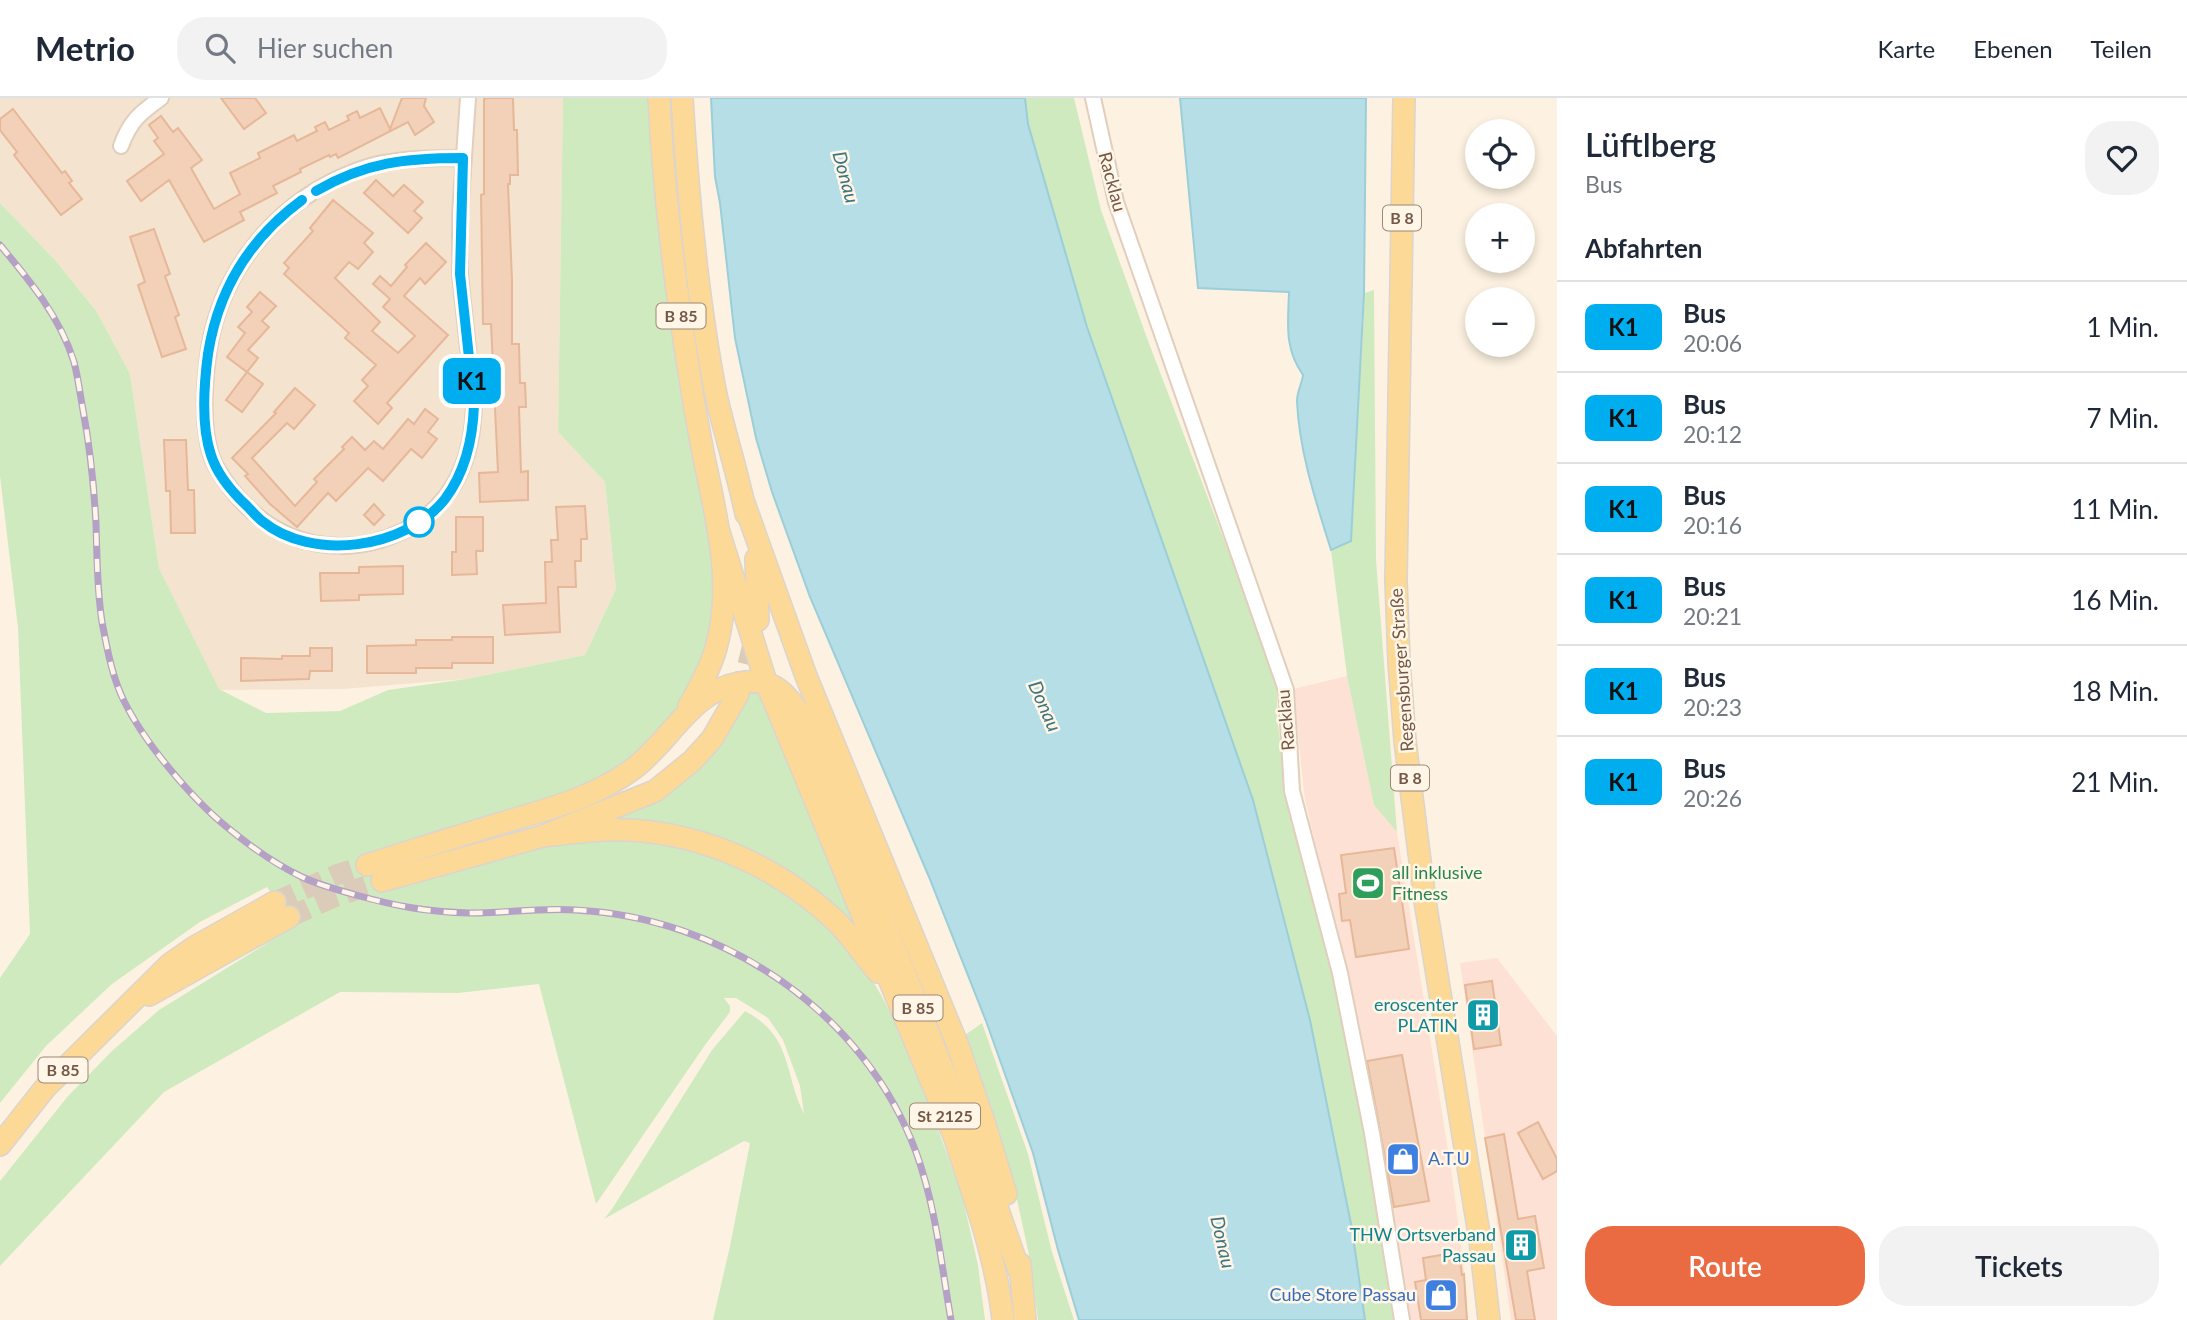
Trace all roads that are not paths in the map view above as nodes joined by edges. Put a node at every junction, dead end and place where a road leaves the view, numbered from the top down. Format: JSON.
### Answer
{"nodes":[{"id":1,"x":161,"y":98,"type":"edge"},
{"id":2,"x":468,"y":98,"type":"edge"},
{"id":3,"x":659,"y":98,"type":"edge"},
{"id":4,"x":682,"y":98,"type":"edge"},
{"id":5,"x":1093,"y":98,"type":"edge"},
{"id":6,"x":1404,"y":98,"type":"edge"},
{"id":7,"x":121,"y":146,"type":"dead end"},
{"id":8,"x":463,"y":158,"type":"junction"},
{"id":9,"x":744,"y":503,"type":"junction"},
{"id":10,"x":719,"y":532,"type":"junction"},
{"id":11,"x":758,"y":620,"type":"tunnel mouth"},
{"id":12,"x":766,"y":682,"type":"junction"},
{"id":13,"x":738,"y":694,"type":"tunnel mouth"},
{"id":14,"x":683,"y":717,"type":"junction"},
{"id":15,"x":543,"y":836,"type":"junction"},
{"id":16,"x":367,"y":864,"type":"tunnel mouth"},
{"id":17,"x":382,"y":881,"type":"tunnel mouth"},
{"id":18,"x":282,"y":909,"type":"tunnel mouth"},
{"id":19,"x":910,"y":1031,"type":"junction"},
{"id":20,"x":0,"y":1145,"type":"edge"},
{"id":21,"x":1021,"y":1276,"type":"junction"},
{"id":22,"x":1003,"y":1320,"type":"edge"},
{"id":23,"x":1025,"y":1320,"type":"edge"},
{"id":24,"x":1402,"y":1320,"type":"edge"},
{"id":25,"x":1489,"y":1320,"type":"edge"}],
"edges":[{"from":1,"to":7,"type":"street"},
{"from":2,"to":8,"type":"street"},
{"from":3,"to":10,"type":"main road","number":"B 85"},
{"from":4,"to":9,"type":"main road","number":"B 85"},
{"from":5,"to":24,"type":"street","name":"Racklau"},
{"from":6,"to":25,"type":"main road","name":"Regensburger Straße","number":"B 8"},
{"from":8,"to":8,"type":"street"},
{"from":9,"to":11,"type":"main road","number":"B 85"},
{"from":9,"to":21,"type":"main road"},
{"from":10,"to":12,"type":"main road"},
{"from":10,"to":14,"type":"main road","number":"B 85"},
{"from":12,"to":14,"type":"main road","number":"B 85"},
{"from":12,"to":19,"type":"main road"},
{"from":12,"to":21,"type":"main road","number":"B 85"},
{"from":13,"to":15,"type":"main road","number":"B 85"},
{"from":14,"to":16,"type":"main road","number":"B 85"},
{"from":15,"to":17,"type":"main road","number":"B 85"},
{"from":15,"to":19,"type":"main road","number":"B 85"},
{"from":18,"to":20,"type":"main road","number":"B 85"},
{"from":19,"to":22,"type":"main road","number":"St 2125"},
{"from":21,"to":23,"type":"main road"}]}
